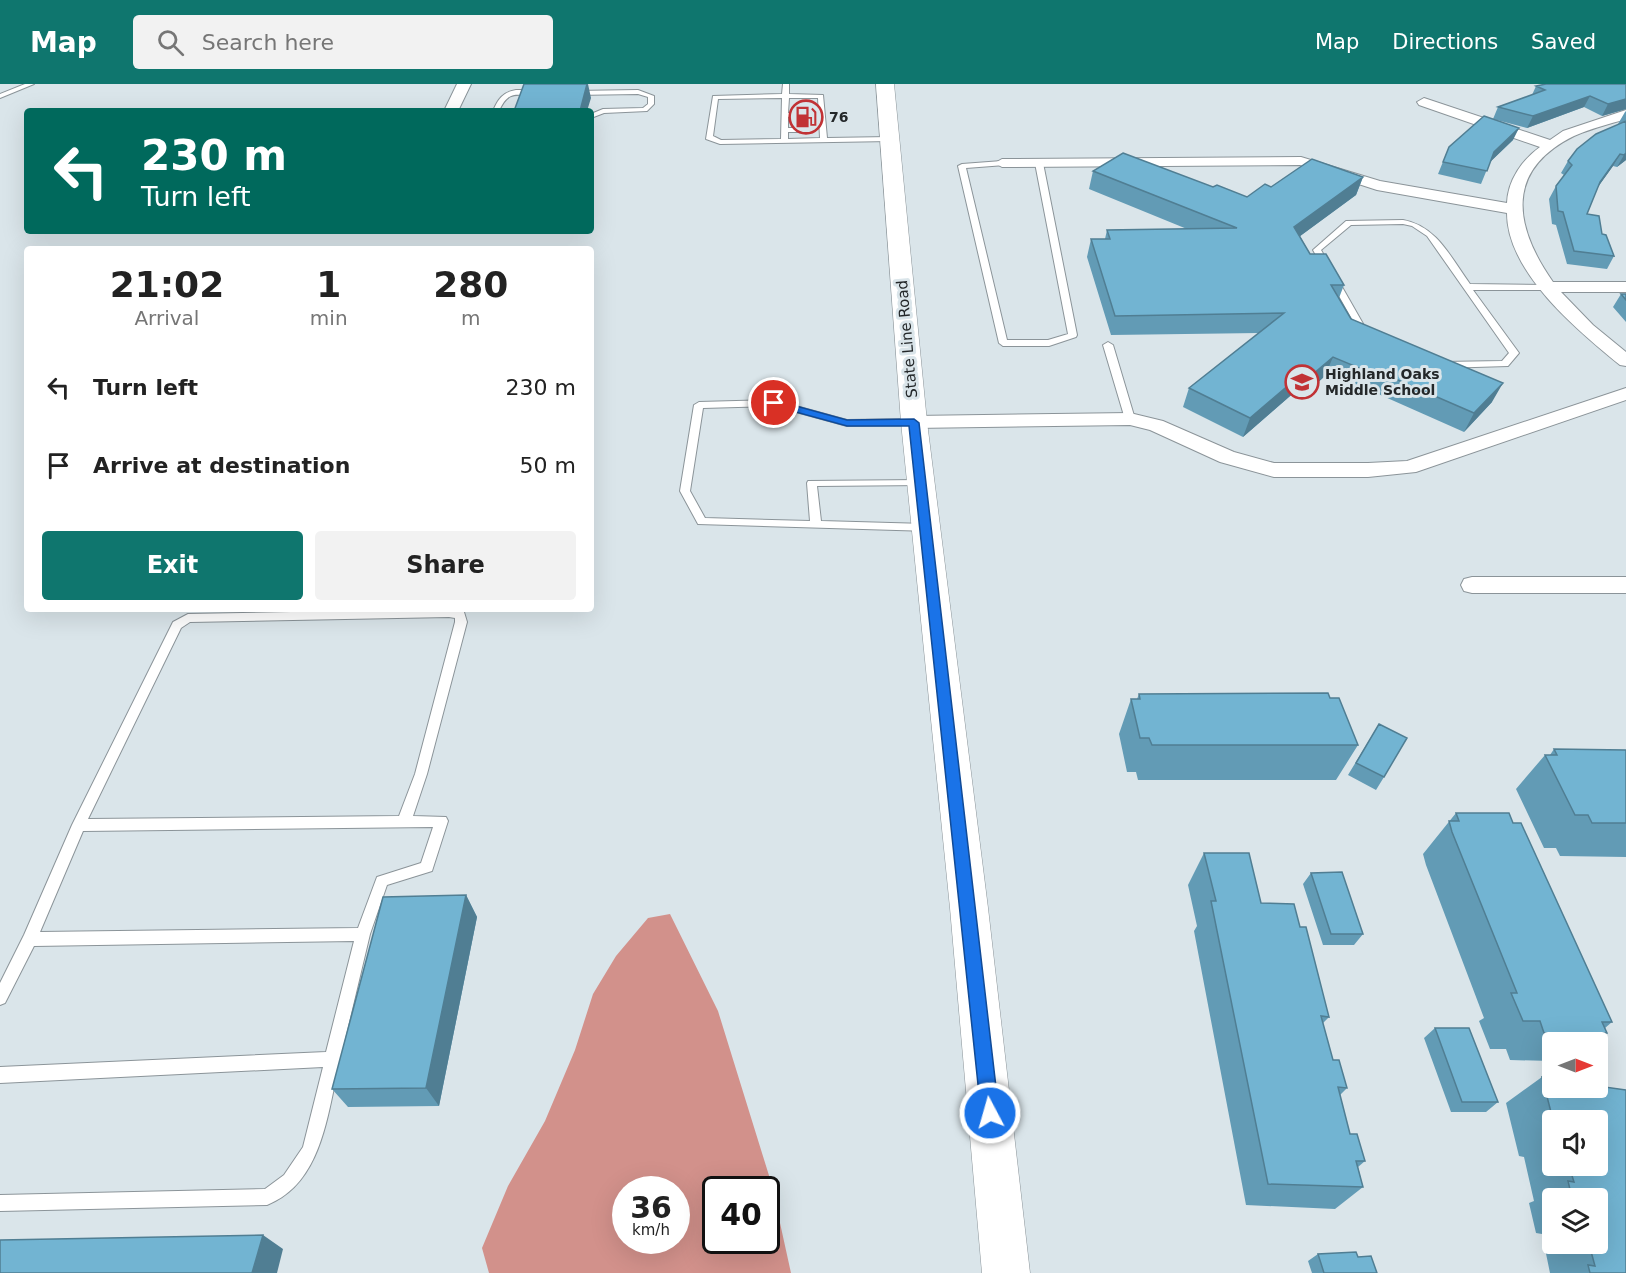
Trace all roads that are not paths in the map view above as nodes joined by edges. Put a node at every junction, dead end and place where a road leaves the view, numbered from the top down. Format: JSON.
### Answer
{"nodes":[{"id":1,"x":31,"y":84,"type":"edge"},
{"id":2,"x":464,"y":84,"type":"edge"},
{"id":3,"x":786,"y":84,"type":"edge"},
{"id":4,"x":885,"y":84,"type":"edge"},
{"id":5,"x":549,"y":93,"type":"edge"},
{"id":6,"x":561,"y":93,"type":"edge"},
{"id":7,"x":0,"y":96,"type":"edge"},
{"id":8,"x":785,"y":97,"type":"junction"},
{"id":9,"x":1424,"y":102,"type":"dead end"},
{"id":10,"x":452,"y":108,"type":"edge"},
{"id":11,"x":497,"y":108,"type":"edge"},
{"id":12,"x":1626,"y":114,"type":"edge"},
{"id":13,"x":594,"y":115,"type":"edge"},
{"id":14,"x":785,"y":119,"type":"junction"},
{"id":15,"x":890,"y":139,"type":"junction"},
{"id":16,"x":824,"y":140,"type":"junction"},
{"id":17,"x":784,"y":141,"type":"junction"},
{"id":18,"x":1547,"y":144,"type":"junction"},
{"id":19,"x":1002,"y":163,"type":"joint"},
{"id":20,"x":1039,"y":163,"type":"junction"},
{"id":21,"x":1513,"y":209,"type":"junction"},
{"id":22,"x":1467,"y":287,"type":"junction"},
{"id":23,"x":1547,"y":287,"type":"junction"},
{"id":24,"x":1626,"y":288,"type":"edge"},
{"id":25,"x":1108,"y":345,"type":"dead end"},
{"id":26,"x":1626,"y":361,"type":"edge"},
{"id":27,"x":1626,"y":394,"type":"edge"},
{"id":28,"x":1130,"y":419,"type":"junction"},
{"id":29,"x":914,"y":423,"type":"junction"},
{"id":30,"x":921,"y":483,"type":"junction"},
{"id":31,"x":816,"y":525,"type":"junction"},
{"id":32,"x":926,"y":528,"type":"junction"},
{"id":33,"x":1472,"y":585,"type":"dead end"},
{"id":34,"x":1626,"y":585,"type":"edge"},
{"id":35,"x":404,"y":820,"type":"junction"},
{"id":36,"x":79,"y":825,"type":"junction"},
{"id":37,"x":363,"y":934,"type":"junction"},
{"id":38,"x":30,"y":939,"type":"junction"},
{"id":39,"x":0,"y":998,"type":"edge"},
{"id":40,"x":334,"y":1059,"type":"junction"},
{"id":41,"x":0,"y":1075,"type":"edge"},
{"id":42,"x":0,"y":1203,"type":"edge"},
{"id":43,"x":1006,"y":1273,"type":"edge"}],
"edges":[{"from":1,"to":7,"type":"lane"},
{"from":2,"to":10,"type":"street"},
{"from":3,"to":8,"type":"lane"},
{"from":4,"to":15,"type":"street","name":"State Line Road"},
{"from":5,"to":11,"type":"lane"},
{"from":6,"to":13,"type":"lane"},
{"from":8,"to":14,"type":"lane"},
{"from":8,"to":16,"type":"lane"},
{"from":8,"to":17,"type":"lane"},
{"from":9,"to":18,"type":"street"},
{"from":12,"to":18,"type":"street"},
{"from":14,"to":14,"type":"lane"},
{"from":14,"to":17,"type":"lane"},
{"from":15,"to":16,"type":"lane"},
{"from":15,"to":29,"type":"street","name":"State Line Road"},
{"from":16,"to":17,"type":"lane"},
{"from":18,"to":21,"type":"street"},
{"from":19,"to":20,"type":"street"},
{"from":19,"to":20,"type":"lane"},
{"from":20,"to":21,"type":"street"},
{"from":21,"to":23,"type":"street"},
{"from":22,"to":22,"type":"lane"},
{"from":22,"to":23,"type":"lane"},
{"from":23,"to":24,"type":"street"},
{"from":23,"to":26,"type":"street"},
{"from":25,"to":28,"type":"lane"},
{"from":27,"to":28,"type":"street"},
{"from":28,"to":29,"type":"street"},
{"from":29,"to":30,"type":"street","name":"State Line Road"},
{"from":29,"to":31,"type":"lane"},
{"from":30,"to":31,"type":"lane"},
{"from":30,"to":32,"type":"street","name":"State Line Road"},
{"from":31,"to":32,"type":"lane"},
{"from":32,"to":43,"type":"street","name":"State Line Road"},
{"from":33,"to":34,"type":"street"},
{"from":35,"to":36,"type":"lane"},
{"from":35,"to":36,"type":"lane"},
{"from":35,"to":37,"type":"lane"},
{"from":36,"to":38,"type":"lane"},
{"from":37,"to":38,"type":"lane"},
{"from":37,"to":40,"type":"lane"},
{"from":38,"to":39,"type":"lane"},
{"from":40,"to":41,"type":"lane"},
{"from":40,"to":42,"type":"lane"}]}
